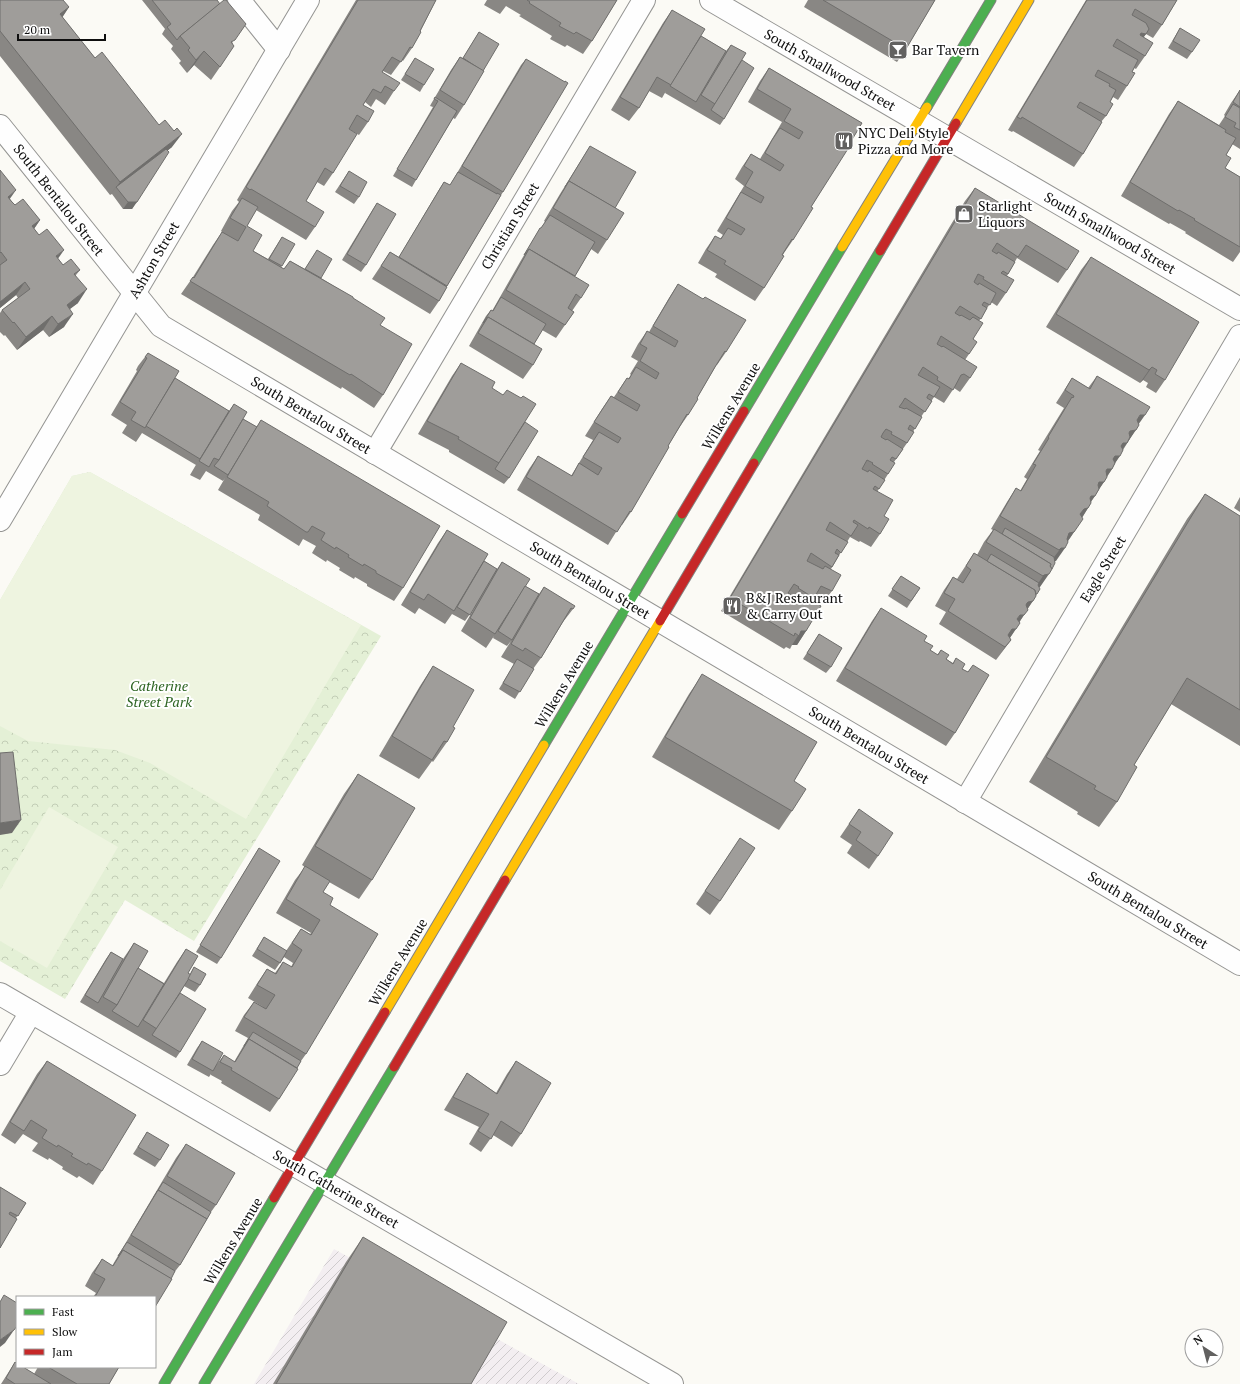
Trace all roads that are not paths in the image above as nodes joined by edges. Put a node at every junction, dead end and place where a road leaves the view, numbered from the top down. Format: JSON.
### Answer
{"nodes":[{"id":1,"x":239,"y":0,"type":"edge"},
{"id":2,"x":308,"y":0,"type":"edge"},
{"id":3,"x":644,"y":0,"type":"edge"},
{"id":4,"x":710,"y":0,"type":"edge"},
{"id":5,"x":991,"y":0,"type":"edge"},
{"id":6,"x":1029,"y":0,"type":"edge"},
{"id":7,"x":279,"y":50,"type":"junction"},
{"id":8,"x":919,"y":121,"type":"junction"},
{"id":9,"x":0,"y":126,"type":"edge"},
{"id":10,"x":947,"y":138,"type":"junction"},
{"id":11,"x":134,"y":294,"type":"junction"},
{"id":12,"x":1240,"y":309,"type":"edge"},
{"id":13,"x":1240,"y":336,"type":"edge"},
{"id":14,"x":375,"y":452,"type":"junction"},
{"id":15,"x":0,"y":520,"type":"edge"},
{"id":16,"x":629,"y":603,"type":"junction"},
{"id":17,"x":660,"y":621,"type":"junction"},
{"id":18,"x":965,"y":802,"type":"junction"},
{"id":19,"x":1240,"y":964,"type":"edge"},
{"id":20,"x":0,"y":994,"type":"edge"},
{"id":21,"x":31,"y":1012,"type":"junction"},
{"id":22,"x":0,"y":1064,"type":"edge"},
{"id":23,"x":294,"y":1165,"type":"junction"},
{"id":24,"x":324,"y":1182,"type":"junction"},
{"id":25,"x":164,"y":1384,"type":"edge"},
{"id":26,"x":204,"y":1384,"type":"edge"},
{"id":27,"x":672,"y":1384,"type":"edge"}],
"edges":[{"from":1,"to":7,"type":"street"},
{"from":2,"to":7,"type":"street","name":"Ashton Street"},
{"from":3,"to":14,"type":"street","name":"Christian Street"},
{"from":4,"to":8,"type":"street","name":"South Smallwood Street"},
{"from":5,"to":8,"type":"main road","name":"Wilkens Avenue"},
{"from":6,"to":10,"type":"main road"},
{"from":7,"to":11,"type":"street","name":"Ashton Street"},
{"from":8,"to":10,"type":"street","name":"South Smallwood Street"},
{"from":8,"to":16,"type":"main road","name":"Wilkens Avenue"},
{"from":9,"to":11,"type":"street","name":"South Bentalou Street"},
{"from":10,"to":12,"type":"street","name":"South Smallwood Street"},
{"from":10,"to":17,"type":"main road"},
{"from":11,"to":14,"type":"street","name":"South Bentalou Street"},
{"from":11,"to":15,"type":"street","name":"Ashton Street"},
{"from":13,"to":18,"type":"street","name":"Eagle Street"},
{"from":14,"to":16,"type":"street","name":"South Bentalou Street"},
{"from":16,"to":17,"type":"street","name":"South Bentalou Street"},
{"from":16,"to":23,"type":"main road","name":"Wilkens Avenue"},
{"from":17,"to":18,"type":"street","name":"South Bentalou Street"},
{"from":17,"to":24,"type":"main road"},
{"from":18,"to":19,"type":"street","name":"South Bentalou Street"},
{"from":20,"to":21,"type":"street","name":"South Catherine Street"},
{"from":21,"to":22,"type":"street"},
{"from":21,"to":23,"type":"street","name":"South Catherine Street"},
{"from":23,"to":24,"type":"street","name":"South Catherine Street"},
{"from":23,"to":25,"type":"main road","name":"Wilkens Avenue"},
{"from":24,"to":26,"type":"main road"},
{"from":24,"to":27,"type":"street","name":"South Catherine Street"}]}
